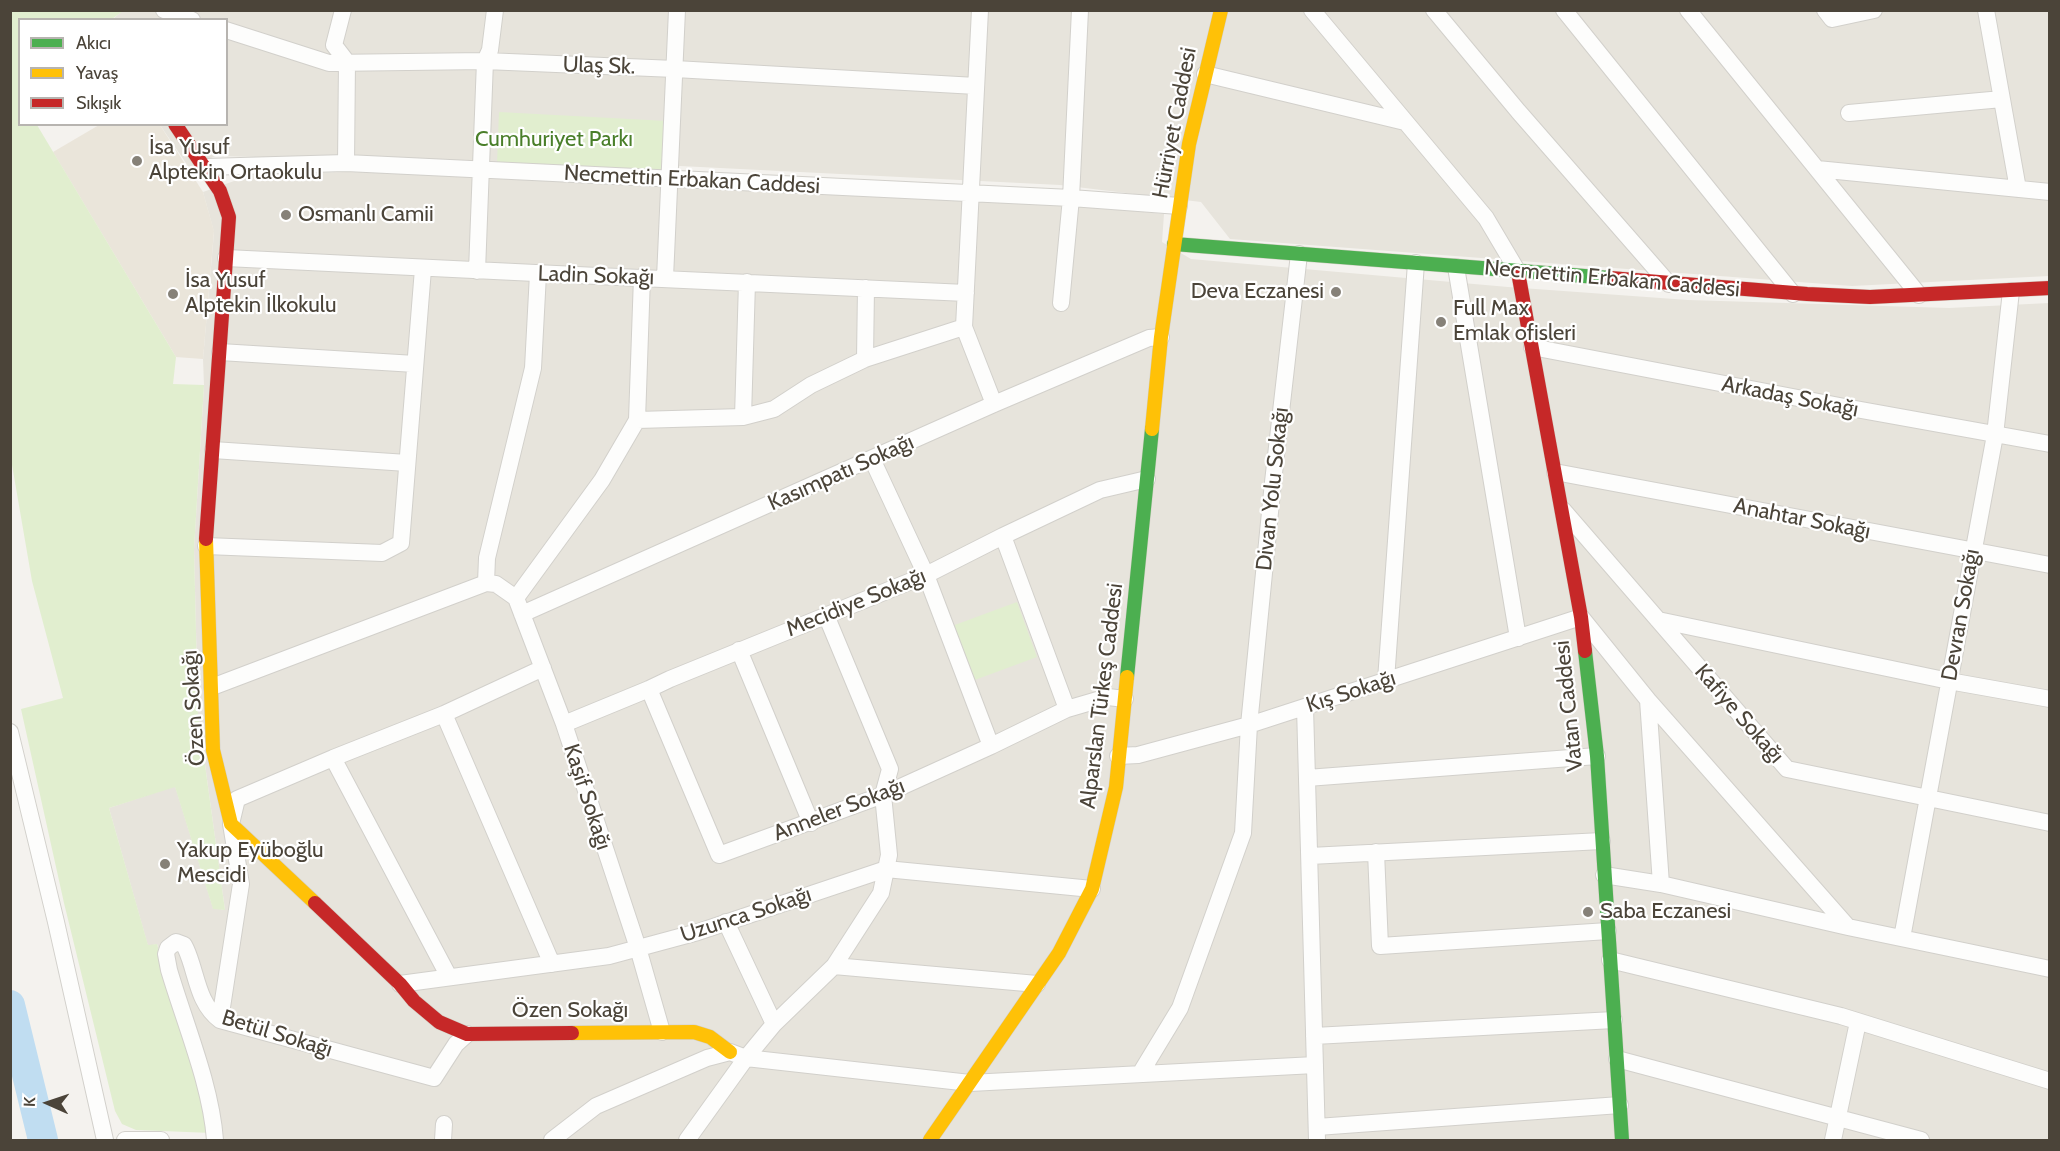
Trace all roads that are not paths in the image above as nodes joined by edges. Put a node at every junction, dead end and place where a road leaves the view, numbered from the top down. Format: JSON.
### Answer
{"nodes":[{"id":1,"x":164,"y":10,"type":"edge"},
{"id":2,"x":343,"y":10,"type":"edge"},
{"id":3,"x":495,"y":10,"type":"edge"},
{"id":4,"x":677,"y":10,"type":"edge"},
{"id":5,"x":980,"y":10,"type":"edge"},
{"id":6,"x":1080,"y":10,"type":"edge"},
{"id":7,"x":1221,"y":10,"type":"edge"},
{"id":8,"x":1312,"y":10,"type":"edge"},
{"id":9,"x":1434,"y":10,"type":"edge"},
{"id":10,"x":1564,"y":10,"type":"edge"},
{"id":11,"x":1688,"y":10,"type":"edge"},
{"id":12,"x":1825,"y":10,"type":"edge"},
{"id":13,"x":1874,"y":10,"type":"edge"},
{"id":14,"x":1986,"y":10,"type":"edge"},
{"id":15,"x":186,"y":18,"type":"edge"},
{"id":16,"x":228,"y":31,"type":"edge"},
{"id":17,"x":485,"y":61,"type":"junction"},
{"id":18,"x":347,"y":62,"type":"junction"},
{"id":19,"x":675,"y":69,"type":"junction"},
{"id":20,"x":1205,"y":74,"type":"junction"},
{"id":21,"x":976,"y":86,"type":"junction"},
{"id":22,"x":2002,"y":99,"type":"junction"},
{"id":23,"x":1849,"y":113,"type":"dead end"},
{"id":24,"x":1405,"y":122,"type":"junction"},
{"id":25,"x":177,"y":126,"type":"edge"},
{"id":26,"x":346,"y":163,"type":"junction"},
{"id":27,"x":205,"y":167,"type":"junction"},
{"id":28,"x":1817,"y":169,"type":"junction"},
{"id":29,"x":481,"y":170,"type":"junction"},
{"id":30,"x":670,"y":179,"type":"junction"},
{"id":31,"x":2018,"y":189,"type":"junction"},
{"id":32,"x":2049,"y":192,"type":"edge"},
{"id":33,"x":971,"y":194,"type":"junction"},
{"id":34,"x":1071,"y":198,"type":"junction"},
{"id":35,"x":1179,"y":206,"type":"junction"},
{"id":36,"x":1174,"y":244,"type":"junction"},
{"id":37,"x":1299,"y":254,"type":"junction"},
{"id":38,"x":226,"y":258,"type":"junction"},
{"id":39,"x":1416,"y":264,"type":"junction"},
{"id":40,"x":1456,"y":267,"type":"junction"},
{"id":41,"x":423,"y":269,"type":"junction"},
{"id":42,"x":477,"y":271,"type":"junction"},
{"id":43,"x":1518,"y":272,"type":"junction"},
{"id":44,"x":538,"y":274,"type":"junction"},
{"id":45,"x":642,"y":277,"type":"junction"},
{"id":46,"x":665,"y":278,"type":"junction"},
{"id":47,"x":747,"y":282,"type":"junction"},
{"id":48,"x":1669,"y":284,"type":"junction"},
{"id":49,"x":866,"y":288,"type":"junction"},
{"id":50,"x":2049,"y":288,"type":"edge"},
{"id":51,"x":2012,"y":291,"type":"junction"},
{"id":52,"x":966,"y":293,"type":"junction"},
{"id":53,"x":1793,"y":294,"type":"junction"},
{"id":54,"x":1919,"y":295,"type":"junction"},
{"id":55,"x":1061,"y":303,"type":"dead end"},
{"id":56,"x":964,"y":327,"type":"junction"},
{"id":57,"x":1161,"y":337,"type":"junction"},
{"id":58,"x":1532,"y":347,"type":"junction"},
{"id":59,"x":220,"y":352,"type":"junction"},
{"id":60,"x":865,"y":359,"type":"junction"},
{"id":61,"x":415,"y":364,"type":"junction"},
{"id":62,"x":994,"y":404,"type":"junction"},
{"id":63,"x":743,"y":417,"type":"junction"},
{"id":64,"x":637,"y":420,"type":"junction"},
{"id":65,"x":1995,"y":435,"type":"junction"},
{"id":66,"x":2049,"y":444,"type":"edge"},
{"id":67,"x":213,"y":450,"type":"junction"},
{"id":68,"x":872,"y":459,"type":"junction"},
{"id":69,"x":408,"y":463,"type":"junction"},
{"id":70,"x":1555,"y":472,"type":"junction"},
{"id":71,"x":1147,"y":479,"type":"junction"},
{"id":72,"x":1563,"y":510,"type":"junction"},
{"id":73,"x":1003,"y":536,"type":"junction"},
{"id":74,"x":206,"y":546,"type":"junction"},
{"id":75,"x":1973,"y":551,"type":"junction"},
{"id":76,"x":2049,"y":565,"type":"edge"},
{"id":77,"x":926,"y":575,"type":"junction"},
{"id":78,"x":486,"y":583,"type":"junction"},
{"id":79,"x":516,"y":598,"type":"junction"},
{"id":80,"x":522,"y":614,"type":"junction"},
{"id":81,"x":826,"y":615,"type":"junction"},
{"id":82,"x":1581,"y":617,"type":"junction"},
{"id":83,"x":1658,"y":620,"type":"junction"},
{"id":84,"x":1518,"y":638,"type":"junction"},
{"id":85,"x":739,"y":650,"type":"junction"},
{"id":86,"x":543,"y":668,"type":"junction"},
{"id":87,"x":1386,"y":680,"type":"junction"},
{"id":88,"x":1949,"y":681,"type":"junction"},
{"id":89,"x":212,"y":687,"type":"junction"},
{"id":90,"x":649,"y":689,"type":"junction"},
{"id":91,"x":1125,"y":699,"type":"junction"},
{"id":92,"x":1647,"y":699,"type":"junction"},
{"id":93,"x":2049,"y":699,"type":"edge"},
{"id":94,"x":1305,"y":706,"type":"junction"},
{"id":95,"x":1067,"y":709,"type":"junction"},
{"id":96,"x":444,"y":714,"type":"junction"},
{"id":97,"x":564,"y":724,"type":"junction"},
{"id":98,"x":1249,"y":724,"type":"junction"},
{"id":99,"x":10,"y":732,"type":"edge"},
{"id":100,"x":991,"y":746,"type":"junction"},
{"id":101,"x":1118,"y":756,"type":"junction"},
{"id":102,"x":1597,"y":756,"type":"junction"},
{"id":103,"x":333,"y":758,"type":"junction"},
{"id":104,"x":1307,"y":778,"type":"junction"},
{"id":105,"x":883,"y":795,"type":"junction"},
{"id":106,"x":1928,"y":798,"type":"junction"},
{"id":107,"x":811,"y":823,"type":"junction"},
{"id":108,"x":2049,"y":823,"type":"edge"},
{"id":109,"x":231,"y":824,"type":"junction"},
{"id":110,"x":1602,"y":841,"type":"junction"},
{"id":111,"x":1376,"y":852,"type":"junction"},
{"id":112,"x":1310,"y":856,"type":"junction"},
{"id":113,"x":886,"y":869,"type":"junction"},
{"id":114,"x":1604,"y":875,"type":"junction"},
{"id":115,"x":1661,"y":884,"type":"junction"},
{"id":116,"x":1092,"y":889,"type":"junction"},
{"id":117,"x":726,"y":922,"type":"junction"},
{"id":118,"x":1848,"y":927,"type":"junction"},
{"id":119,"x":1608,"y":931,"type":"junction"},
{"id":120,"x":1902,"y":938,"type":"junction"},
{"id":121,"x":638,"y":948,"type":"junction"},
{"id":122,"x":1610,"y":960,"type":"junction"},
{"id":123,"x":552,"y":964,"type":"junction"},
{"id":124,"x":834,"y":966,"type":"junction"},
{"id":125,"x":2049,"y":969,"type":"edge"},
{"id":126,"x":449,"y":977,"type":"junction"},
{"id":127,"x":400,"y":984,"type":"junction"},
{"id":128,"x":1037,"y":984,"type":"junction"},
{"id":129,"x":220,"y":1020,"type":"junction"},
{"id":130,"x":1614,"y":1020,"type":"junction"},
{"id":131,"x":1858,"y":1022,"type":"junction"},
{"id":132,"x":774,"y":1024,"type":"junction"},
{"id":133,"x":663,"y":1032,"type":"junction"},
{"id":134,"x":466,"y":1034,"type":"junction"},
{"id":135,"x":1314,"y":1036,"type":"junction"},
{"id":136,"x":730,"y":1052,"type":"junction"},
{"id":137,"x":746,"y":1058,"type":"junction"},
{"id":138,"x":1617,"y":1059,"type":"junction"},
{"id":139,"x":1315,"y":1065,"type":"junction"},
{"id":140,"x":1140,"y":1074,"type":"junction"},
{"id":141,"x":2049,"y":1080,"type":"edge"},
{"id":142,"x":970,"y":1083,"type":"junction"},
{"id":143,"x":1620,"y":1105,"type":"junction"},
{"id":144,"x":1837,"y":1116,"type":"junction"},
{"id":145,"x":1317,"y":1134,"type":"edge"},
{"id":146,"x":105,"y":1140,"type":"edge"},
{"id":147,"x":125,"y":1140,"type":"edge"},
{"id":148,"x":161,"y":1140,"type":"edge"},
{"id":149,"x":215,"y":1140,"type":"edge"},
{"id":150,"x":552,"y":1140,"type":"edge"},
{"id":151,"x":687,"y":1140,"type":"edge"},
{"id":152,"x":930,"y":1140,"type":"edge"},
{"id":153,"x":1622,"y":1140,"type":"edge"},
{"id":154,"x":1833,"y":1140,"type":"edge"},
{"id":155,"x":1922,"y":1140,"type":"edge"}],
"edges":[{"from":1,"to":15,"type":"street"},
{"from":2,"to":18,"type":"street"},
{"from":3,"to":17,"type":"street"},
{"from":4,"to":19,"type":"street"},
{"from":5,"to":21,"type":"street"},
{"from":6,"to":34,"type":"street"},
{"from":7,"to":20,"type":"street","name":"Hürriyet Caddesi"},
{"from":8,"to":24,"type":"street"},
{"from":9,"to":48,"type":"street"},
{"from":10,"to":53,"type":"street"},
{"from":11,"to":28,"type":"street"},
{"from":12,"to":13,"type":"street"},
{"from":14,"to":22,"type":"street"},
{"from":16,"to":18,"type":"street","name":"Ulaş Sk."},
{"from":17,"to":18,"type":"street","name":"Ulaş Sk."},
{"from":17,"to":19,"type":"street","name":"Ulaş Sk."},
{"from":17,"to":29,"type":"street"},
{"from":18,"to":26,"type":"street"},
{"from":19,"to":21,"type":"street","name":"Ulaş Sk."},
{"from":19,"to":30,"type":"street"},
{"from":20,"to":24,"type":"street"},
{"from":20,"to":35,"type":"street","name":"Hürriyet Caddesi"},
{"from":21,"to":33,"type":"street"},
{"from":22,"to":23,"type":"street"},
{"from":22,"to":31,"type":"street"},
{"from":24,"to":43,"type":"street"},
{"from":25,"to":27,"type":"street","name":"Özen Sokağı"},
{"from":26,"to":27,"type":"street","name":"Necmettin Erbakan Caddesi"},
{"from":26,"to":29,"type":"street","name":"Necmettin Erbakan Caddesi"},
{"from":27,"to":38,"type":"street","name":"Özen Sokağı"},
{"from":28,"to":31,"type":"street"},
{"from":28,"to":54,"type":"street"},
{"from":29,"to":30,"type":"street","name":"Necmettin Erbakan Caddesi"},
{"from":29,"to":42,"type":"street"},
{"from":30,"to":33,"type":"street","name":"Necmettin Erbakan Caddesi"},
{"from":30,"to":46,"type":"street"},
{"from":31,"to":32,"type":"street"},
{"from":33,"to":34,"type":"street","name":"Necmettin Erbakan Caddesi"},
{"from":33,"to":52,"type":"street"},
{"from":34,"to":35,"type":"street","name":"Necmettin Erbakan Caddesi"},
{"from":34,"to":55,"type":"street"},
{"from":35,"to":36,"type":"street","name":"Hürriyet Caddesi"},
{"from":36,"to":37,"type":"street","name":"Necmettin Erbakan Caddesi"},
{"from":36,"to":57,"type":"street","name":"Alparslan Türkeş Caddesi"},
{"from":37,"to":39,"type":"street","name":"Necmettin Erbakan Caddesi"},
{"from":37,"to":98,"type":"street","name":"Divan Yolu Sokağı"},
{"from":38,"to":41,"type":"street","name":"Ladin Sokağı"},
{"from":38,"to":59,"type":"street","name":"Özen Sokağı"},
{"from":39,"to":40,"type":"street","name":"Necmettin Erbakan Caddesi"},
{"from":39,"to":87,"type":"street"},
{"from":40,"to":43,"type":"street","name":"Necmettin Erbakan Caddesi"},
{"from":40,"to":84,"type":"street"},
{"from":41,"to":42,"type":"street","name":"Ladin Sokağı"},
{"from":41,"to":61,"type":"street"},
{"from":42,"to":44,"type":"street","name":"Ladin Sokağı"},
{"from":43,"to":48,"type":"street","name":"Necmettin Erbakan Caddesi"},
{"from":43,"to":58,"type":"street","name":"Vatan Caddesi"},
{"from":44,"to":45,"type":"street","name":"Ladin Sokağı"},
{"from":44,"to":78,"type":"street"},
{"from":45,"to":46,"type":"street","name":"Ladin Sokağı"},
{"from":45,"to":64,"type":"street"},
{"from":46,"to":47,"type":"street","name":"Ladin Sokağı"},
{"from":47,"to":49,"type":"street","name":"Ladin Sokağı"},
{"from":47,"to":63,"type":"street"},
{"from":48,"to":53,"type":"street","name":"Necmettin Erbakan Caddesi"},
{"from":49,"to":52,"type":"street","name":"Ladin Sokağı"},
{"from":49,"to":60,"type":"street"},
{"from":50,"to":51,"type":"street","name":"Necmettin Erbakan Caddesi"},
{"from":51,"to":54,"type":"street","name":"Necmettin Erbakan Caddesi"},
{"from":51,"to":65,"type":"street","name":"Devran Sokağı"},
{"from":52,"to":56,"type":"street"},
{"from":53,"to":54,"type":"street","name":"Necmettin Erbakan Caddesi"},
{"from":56,"to":60,"type":"street"},
{"from":56,"to":62,"type":"street"},
{"from":57,"to":62,"type":"street","name":"Kasımpatı Sokağı"},
{"from":57,"to":71,"type":"street","name":"Alparslan Türkeş Caddesi"},
{"from":58,"to":65,"type":"street","name":"Arkadaş Sokağı"},
{"from":58,"to":70,"type":"street","name":"Vatan Caddesi"},
{"from":59,"to":61,"type":"street"},
{"from":59,"to":67,"type":"street","name":"Özen Sokağı"},
{"from":60,"to":63,"type":"street"},
{"from":61,"to":69,"type":"street"},
{"from":62,"to":68,"type":"street","name":"Kasımpatı Sokağı"},
{"from":63,"to":64,"type":"street"},
{"from":64,"to":79,"type":"street"},
{"from":65,"to":66,"type":"street","name":"Arkadaş Sokağı"},
{"from":65,"to":75,"type":"street","name":"Devran Sokağı"},
{"from":67,"to":69,"type":"street"},
{"from":67,"to":74,"type":"street","name":"Özen Sokağı"},
{"from":68,"to":77,"type":"street"},
{"from":68,"to":80,"type":"street","name":"Kasımpatı Sokağı"},
{"from":69,"to":74,"type":"street"},
{"from":70,"to":72,"type":"street","name":"Vatan Caddesi"},
{"from":70,"to":75,"type":"street","name":"Anahtar Sokağı"},
{"from":71,"to":73,"type":"street","name":"Mecidiye Sokağı"},
{"from":71,"to":91,"type":"street","name":"Alparslan Türkeş Caddesi"},
{"from":72,"to":82,"type":"street","name":"Vatan Caddesi"},
{"from":72,"to":83,"type":"street","name":"Kafiye Sokağı"},
{"from":73,"to":77,"type":"street","name":"Mecidiye Sokağı"},
{"from":73,"to":95,"type":"street"},
{"from":74,"to":89,"type":"street","name":"Özen Sokağı"},
{"from":75,"to":76,"type":"street","name":"Anahtar Sokağı"},
{"from":75,"to":88,"type":"street","name":"Devran Sokağı"},
{"from":77,"to":81,"type":"street","name":"Mecidiye Sokağı"},
{"from":77,"to":100,"type":"street"},
{"from":78,"to":79,"type":"street"},
{"from":78,"to":89,"type":"street"},
{"from":79,"to":80,"type":"street","name":"Kaşif Sokağı"},
{"from":80,"to":86,"type":"street","name":"Kaşif Sokağı"},
{"from":81,"to":85,"type":"street","name":"Mecidiye Sokağı"},
{"from":81,"to":105,"type":"street"},
{"from":82,"to":84,"type":"street","name":"Kış Sokağı"},
{"from":82,"to":92,"type":"street"},
{"from":82,"to":102,"type":"street","name":"Vatan Caddesi"},
{"from":83,"to":88,"type":"street"},
{"from":83,"to":106,"type":"street","name":"Kafiye Sokağı"},
{"from":84,"to":87,"type":"street","name":"Kış Sokağı"},
{"from":85,"to":90,"type":"street","name":"Mecidiye Sokağı"},
{"from":85,"to":107,"type":"street"},
{"from":86,"to":96,"type":"street"},
{"from":86,"to":97,"type":"street","name":"Kaşif Sokağı"},
{"from":87,"to":94,"type":"street","name":"Kış Sokağı"},
{"from":88,"to":93,"type":"street"},
{"from":88,"to":106,"type":"street","name":"Devran Sokağı"},
{"from":89,"to":109,"type":"street","name":"Özen Sokağı"},
{"from":90,"to":97,"type":"street","name":"Mecidiye Sokağı"},
{"from":90,"to":107,"type":"street","name":"Anneler Sokağı"},
{"from":91,"to":95,"type":"street","name":"Anneler Sokağı"},
{"from":91,"to":101,"type":"street","name":"Alparslan Türkeş Caddesi"},
{"from":92,"to":115,"type":"street"},
{"from":92,"to":118,"type":"street"},
{"from":94,"to":98,"type":"street","name":"Kış Sokağı"},
{"from":94,"to":104,"type":"street"},
{"from":95,"to":100,"type":"street","name":"Anneler Sokağı"},
{"from":96,"to":103,"type":"street"},
{"from":96,"to":123,"type":"street"},
{"from":97,"to":121,"type":"street","name":"Kaşif Sokağı"},
{"from":98,"to":101,"type":"street","name":"Kış Sokağı"},
{"from":98,"to":140,"type":"street","name":"Divan Yolu Sokağı"},
{"from":99,"to":146,"type":"street"},
{"from":100,"to":105,"type":"street","name":"Anneler Sokağı"},
{"from":101,"to":116,"type":"street","name":"Alparslan Türkeş Caddesi"},
{"from":102,"to":104,"type":"street"},
{"from":102,"to":110,"type":"street","name":"Vatan Caddesi"},
{"from":103,"to":109,"type":"street"},
{"from":103,"to":126,"type":"street"},
{"from":104,"to":112,"type":"street"},
{"from":105,"to":107,"type":"street","name":"Anneler Sokağı"},
{"from":105,"to":113,"type":"street"},
{"from":106,"to":108,"type":"street","name":"Kafiye Sokağı"},
{"from":106,"to":120,"type":"street","name":"Devran Sokağı"},
{"from":109,"to":127,"type":"street","name":"Özen Sokağı"},
{"from":109,"to":129,"type":"street"},
{"from":110,"to":111,"type":"street"},
{"from":110,"to":114,"type":"street","name":"Vatan Caddesi"},
{"from":111,"to":112,"type":"street"},
{"from":111,"to":119,"type":"street"},
{"from":112,"to":135,"type":"street"},
{"from":113,"to":116,"type":"street","name":"Uzunca Sokağı"},
{"from":113,"to":117,"type":"street","name":"Uzunca Sokağı"},
{"from":113,"to":124,"type":"street"},
{"from":114,"to":115,"type":"street"},
{"from":114,"to":119,"type":"street","name":"Vatan Caddesi"},
{"from":115,"to":118,"type":"street"},
{"from":116,"to":128,"type":"street","name":"Alparslan Türkeş Caddesi"},
{"from":117,"to":121,"type":"street","name":"Uzunca Sokağı"},
{"from":117,"to":132,"type":"street"},
{"from":118,"to":120,"type":"street"},
{"from":119,"to":122,"type":"street","name":"Vatan Caddesi"},
{"from":120,"to":125,"type":"street"},
{"from":121,"to":123,"type":"street","name":"Uzunca Sokağı"},
{"from":121,"to":133,"type":"street","name":"Kaşif Sokağı"},
{"from":122,"to":130,"type":"street","name":"Vatan Caddesi"},
{"from":122,"to":131,"type":"street"},
{"from":123,"to":126,"type":"street","name":"Uzunca Sokağı"},
{"from":124,"to":128,"type":"street"},
{"from":124,"to":132,"type":"street"},
{"from":126,"to":127,"type":"street","name":"Uzunca Sokağı"},
{"from":127,"to":134,"type":"street","name":"Özen Sokağı"},
{"from":128,"to":142,"type":"street","name":"Alparslan Türkeş Caddesi"},
{"from":129,"to":134,"type":"street","name":"Betül Sokağı"},
{"from":129,"to":149,"type":"street","name":"Betül Sokağı"},
{"from":130,"to":135,"type":"street"},
{"from":130,"to":138,"type":"street","name":"Vatan Caddesi"},
{"from":131,"to":141,"type":"street"},
{"from":131,"to":144,"type":"street"},
{"from":132,"to":137,"type":"street"},
{"from":133,"to":134,"type":"street","name":"Özen Sokağı"},
{"from":133,"to":136,"type":"street","name":"Özen Sokağı"},
{"from":135,"to":139,"type":"street"},
{"from":136,"to":137,"type":"street"},
{"from":136,"to":150,"type":"street"},
{"from":137,"to":142,"type":"street"},
{"from":137,"to":151,"type":"street"},
{"from":138,"to":143,"type":"street","name":"Vatan Caddesi"},
{"from":138,"to":144,"type":"street"},
{"from":139,"to":140,"type":"street"},
{"from":139,"to":145,"type":"street"},
{"from":140,"to":142,"type":"street"},
{"from":142,"to":152,"type":"street","name":"Alparslan Türkeş Caddesi"},
{"from":143,"to":145,"type":"street"},
{"from":143,"to":153,"type":"street","name":"Vatan Caddesi"},
{"from":144,"to":154,"type":"street"},
{"from":144,"to":155,"type":"street"},
{"from":147,"to":148,"type":"street"}]}
